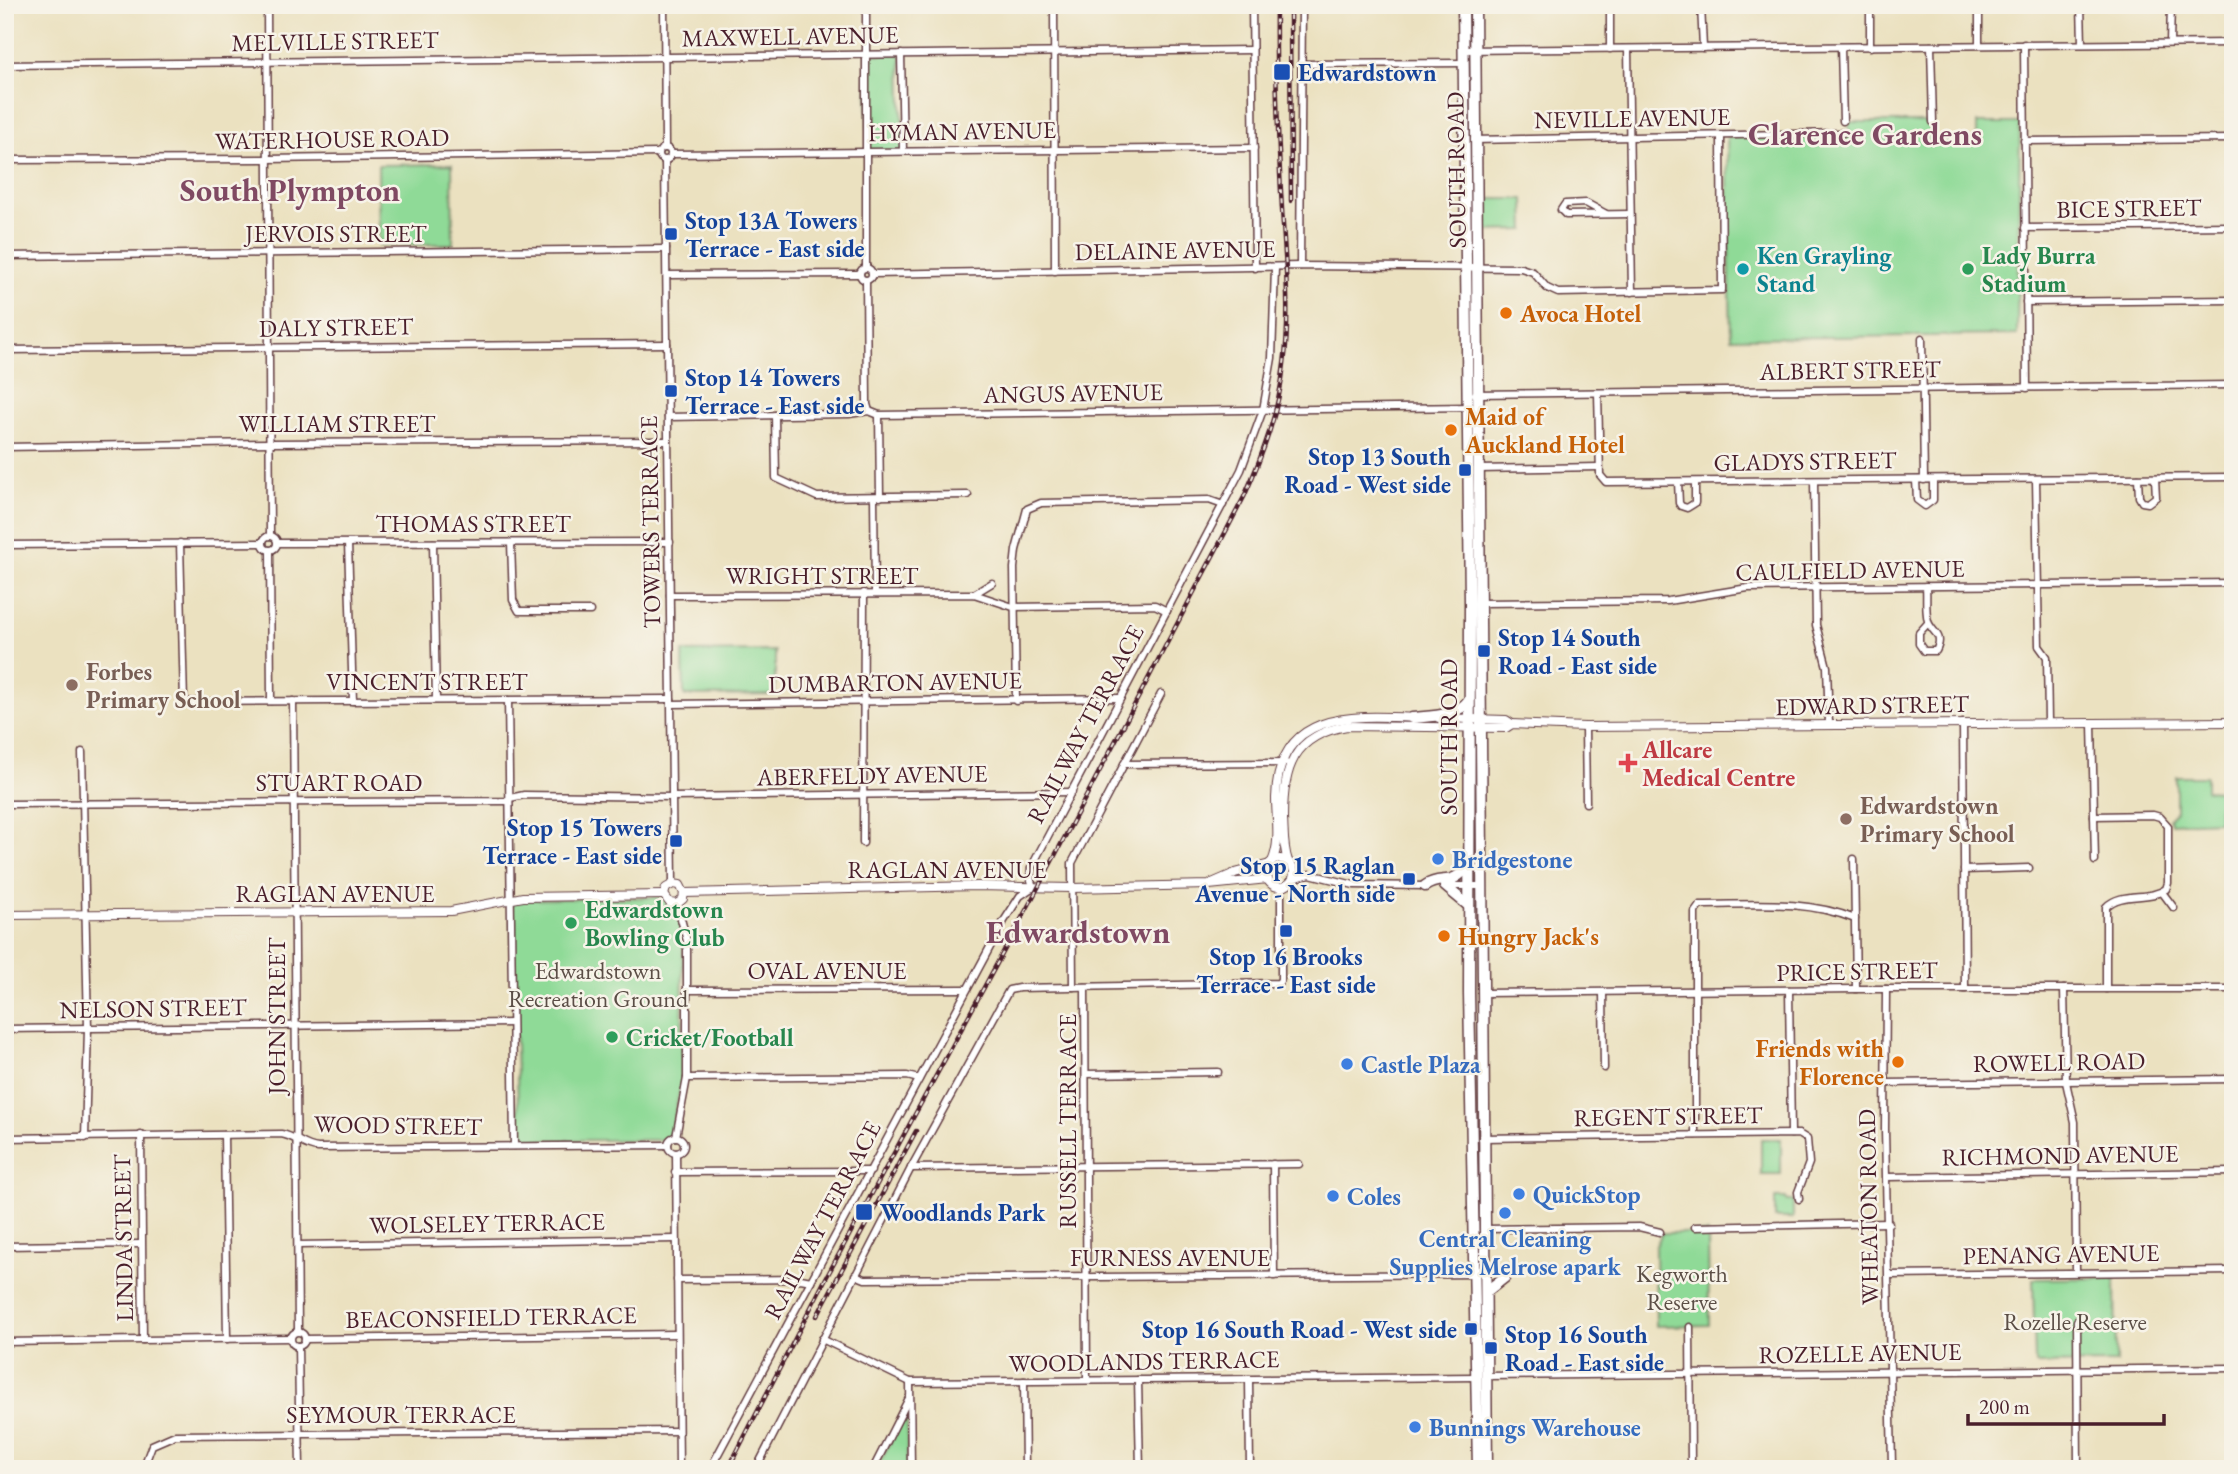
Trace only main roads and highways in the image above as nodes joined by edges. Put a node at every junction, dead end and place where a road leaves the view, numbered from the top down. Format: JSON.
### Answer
{"nodes":[{"id":1,"x":1463,"y":5,"type":"edge"},
{"id":2,"x":1475,"y":5,"type":"edge"},
{"id":3,"x":1474,"y":394,"type":"junction"},
{"id":4,"x":1476,"y":603,"type":"junction"},
{"id":5,"x":1469,"y":699,"type":"junction"},
{"id":6,"x":1412,"y":718,"type":"road end"},
{"id":7,"x":1469,"y":864,"type":"junction"},
{"id":8,"x":1425,"y":886,"type":"road end"},
{"id":9,"x":1445,"y":886,"type":"road end"},
{"id":10,"x":1469,"y":906,"type":"junction"},
{"id":11,"x":1479,"y":1138,"type":"junction"},
{"id":12,"x":1481,"y":1274,"type":"junction"},
{"id":13,"x":1506,"y":1278,"type":"dead end"},
{"id":14,"x":1486,"y":1291,"type":"junction"},
{"id":15,"x":1482,"y":1376,"type":"junction"},
{"id":16,"x":1478,"y":1469,"type":"edge"},
{"id":17,"x":1487,"y":1469,"type":"edge"}],
"edges":[{"from":1,"to":3,"type":"highway","name":"SOUTH ROAD"},
{"from":2,"to":3,"type":"highway","name":"SOUTH ROAD"},
{"from":3,"to":4,"type":"highway","name":"SOUTH ROAD"},
{"from":3,"to":4,"type":"highway","name":"SOUTH ROAD"},
{"from":4,"to":5,"type":"highway","name":"SOUTH ROAD"},
{"from":4,"to":11,"type":"highway","name":"SOUTH ROAD"},
{"from":5,"to":6,"type":"highway"},
{"from":5,"to":7,"type":"highway","name":"SOUTH ROAD"},
{"from":7,"to":8,"type":"highway"},
{"from":7,"to":10,"type":"highway","name":"SOUTH ROAD"},
{"from":9,"to":10,"type":"highway"},
{"from":10,"to":11,"type":"highway","name":"SOUTH ROAD"},
{"from":11,"to":12,"type":"highway","name":"SOUTH ROAD"},
{"from":11,"to":12,"type":"highway","name":"SOUTH ROAD"},
{"from":12,"to":14,"type":"highway","name":"SOUTH ROAD"},
{"from":12,"to":15,"type":"highway","name":"SOUTH ROAD"},
{"from":13,"to":14,"type":"highway"},
{"from":14,"to":15,"type":"highway","name":"SOUTH ROAD"},
{"from":15,"to":16,"type":"highway","name":"SOUTH ROAD"},
{"from":15,"to":17,"type":"highway","name":"SOUTH ROAD"}]}
